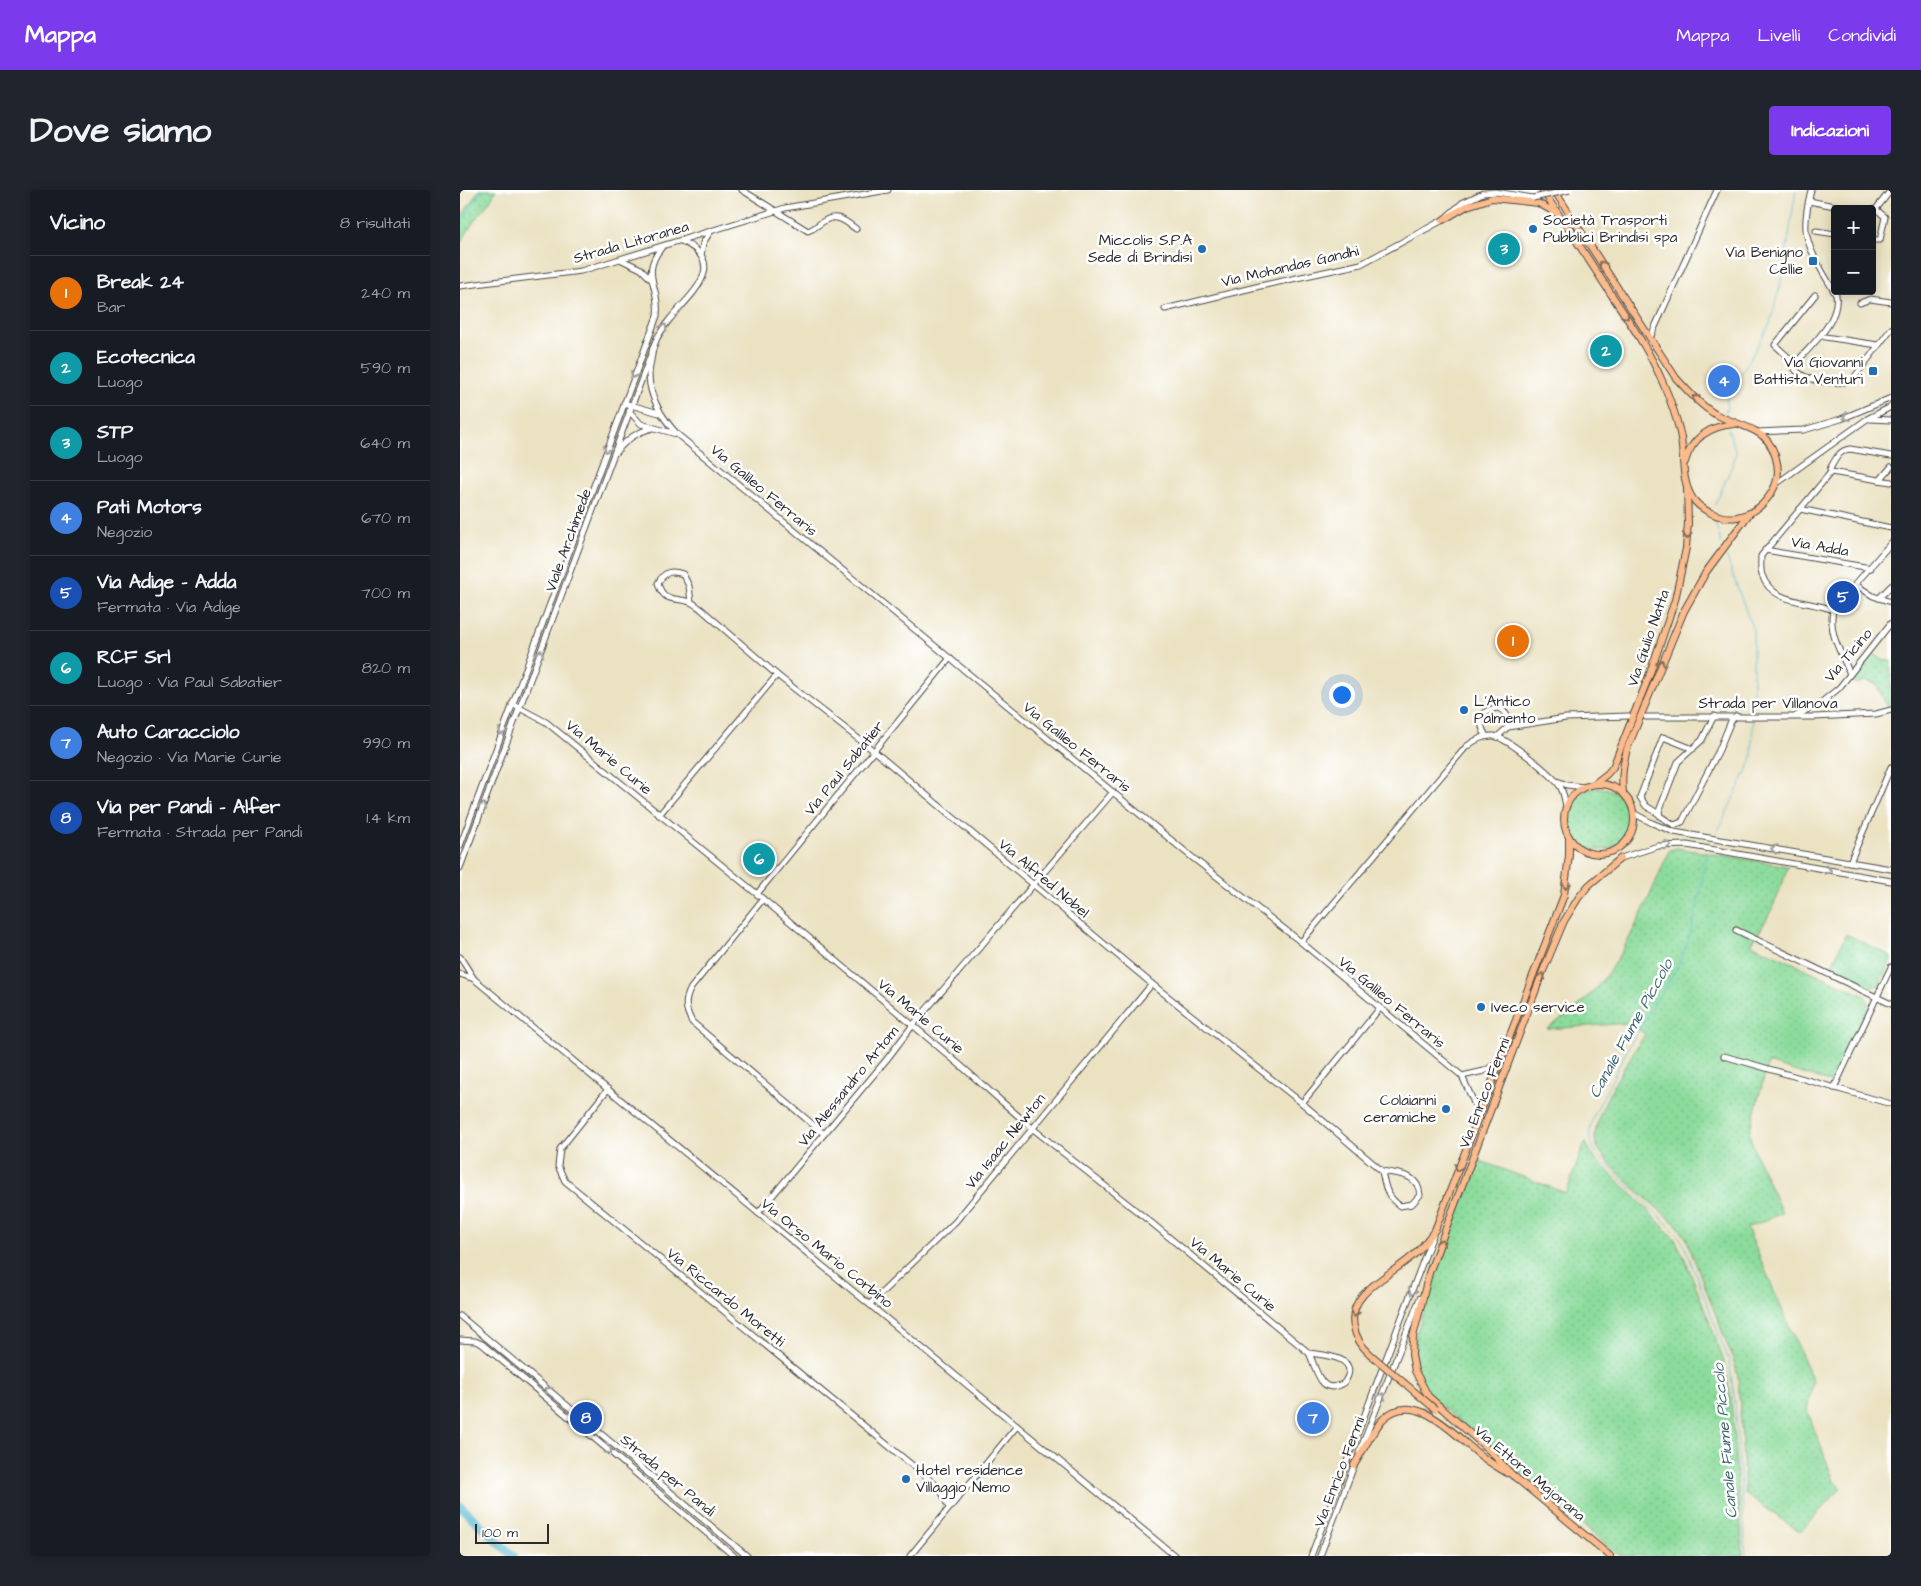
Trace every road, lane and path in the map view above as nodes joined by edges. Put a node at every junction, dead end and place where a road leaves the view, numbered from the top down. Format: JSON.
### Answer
{"nodes":[{"id":1,"x":742,"y":190,"type":"edge"},
{"id":2,"x":888,"y":190,"type":"edge"},
{"id":3,"x":1540,"y":190,"type":"edge"},
{"id":4,"x":1554,"y":190,"type":"edge"},
{"id":5,"x":1560,"y":190,"type":"edge"},
{"id":6,"x":1570,"y":190,"type":"edge"},
{"id":7,"x":1717,"y":190,"type":"edge"},
{"id":8,"x":1811,"y":190,"type":"edge"},
{"id":9,"x":1891,"y":190,"type":"edge"},
{"id":10,"x":1534,"y":200,"type":"junction"},
{"id":11,"x":1809,"y":201,"type":"junction"},
{"id":12,"x":1831,"y":205,"type":"edge"},
{"id":13,"x":1876,"y":208,"type":"edge"},
{"id":14,"x":775,"y":210,"type":"junction"},
{"id":15,"x":1876,"y":211,"type":"edge"},
{"id":16,"x":1561,"y":217,"type":"junction"},
{"id":17,"x":1571,"y":217,"type":"junction"},
{"id":18,"x":1443,"y":220,"type":"joint"},
{"id":19,"x":856,"y":229,"type":"dead end"},
{"id":20,"x":1816,"y":231,"type":"dead end"},
{"id":21,"x":710,"y":232,"type":"junction"},
{"id":22,"x":1831,"y":233,"type":"edge"},
{"id":23,"x":681,"y":241,"type":"junction"},
{"id":24,"x":1876,"y":241,"type":"edge"},
{"id":25,"x":662,"y":247,"type":"junction"},
{"id":26,"x":701,"y":256,"type":"junction"},
{"id":27,"x":622,"y":260,"type":"junction"},
{"id":28,"x":652,"y":280,"type":"junction"},
{"id":29,"x":460,"y":286,"type":"edge"},
{"id":30,"x":1815,"y":295,"type":"dead end"},
{"id":31,"x":1891,"y":302,"type":"edge"},
{"id":32,"x":1860,"y":303,"type":"dead end"},
{"id":33,"x":1165,"y":309,"type":"dead end"},
{"id":34,"x":1891,"y":329,"type":"edge"},
{"id":35,"x":1825,"y":336,"type":"dead end"},
{"id":36,"x":1650,"y":338,"type":"junction"},
{"id":37,"x":1878,"y":345,"type":"junction"},
{"id":38,"x":653,"y":348,"type":"junction"},
{"id":39,"x":1795,"y":367,"type":"junction"},
{"id":40,"x":1891,"y":398,"type":"edge"},
{"id":41,"x":624,"y":403,"type":"junction"},
{"id":42,"x":632,"y":404,"type":"junction"},
{"id":43,"x":1891,"y":407,"type":"edge"},
{"id":44,"x":630,"y":411,"type":"junction"},
{"id":45,"x":659,"y":412,"type":"junction"},
{"id":46,"x":1867,"y":419,"type":"junction"},
{"id":47,"x":1891,"y":420,"type":"edge"},
{"id":48,"x":1736,"y":424,"type":"junction"},
{"id":49,"x":653,"y":428,"type":"junction"},
{"id":50,"x":1757,"y":432,"type":"junction"},
{"id":51,"x":678,"y":435,"type":"junction"},
{"id":52,"x":612,"y":456,"type":"junction"},
{"id":53,"x":1891,"y":456,"type":"edge"},
{"id":54,"x":1684,"y":466,"type":"junction"},
{"id":55,"x":1891,"y":466,"type":"edge"},
{"id":56,"x":1831,"y":472,"type":"junction"},
{"id":57,"x":1880,"y":480,"type":"junction"},
{"id":58,"x":1891,"y":482,"type":"edge"},
{"id":59,"x":1776,"y":484,"type":"junction"},
{"id":60,"x":1687,"y":487,"type":"junction"},
{"id":61,"x":1800,"y":509,"type":"junction"},
{"id":62,"x":1749,"y":514,"type":"junction"},
{"id":63,"x":1891,"y":528,"type":"edge"},
{"id":64,"x":1891,"y":543,"type":"edge"},
{"id":65,"x":1766,"y":550,"type":"junction"},
{"id":66,"x":1871,"y":568,"type":"junction"},
{"id":67,"x":1856,"y":585,"type":"junction"},
{"id":68,"x":1891,"y":586,"type":"edge"},
{"id":69,"x":1879,"y":598,"type":"junction"},
{"id":70,"x":690,"y":602,"type":"junction"},
{"id":71,"x":1891,"y":602,"type":"edge"},
{"id":72,"x":1834,"y":610,"type":"junction"},
{"id":73,"x":1891,"y":623,"type":"edge"},
{"id":74,"x":950,"y":658,"type":"junction"},
{"id":75,"x":1850,"y":674,"type":"junction"},
{"id":76,"x":777,"y":675,"type":"junction"},
{"id":77,"x":512,"y":704,"type":"junction"},
{"id":78,"x":520,"y":708,"type":"junction"},
{"id":79,"x":1891,"y":710,"type":"edge"},
{"id":80,"x":1629,"y":716,"type":"dead end"},
{"id":81,"x":1646,"y":716,"type":"dead end"},
{"id":82,"x":1714,"y":716,"type":"junction"},
{"id":83,"x":1736,"y":716,"type":"junction"},
{"id":84,"x":1796,"y":716,"type":"junction"},
{"id":85,"x":1508,"y":727,"type":"junction"},
{"id":86,"x":1486,"y":736,"type":"junction"},
{"id":87,"x":1497,"y":737,"type":"junction"},
{"id":88,"x":1693,"y":749,"type":"junction"},
{"id":89,"x":874,"y":751,"type":"junction"},
{"id":90,"x":1891,"y":767,"type":"edge"},
{"id":91,"x":1554,"y":780,"type":"junction"},
{"id":92,"x":1594,"y":784,"type":"junction"},
{"id":93,"x":1584,"y":787,"type":"junction"},
{"id":94,"x":1112,"y":792,"type":"junction"},
{"id":95,"x":1623,"y":792,"type":"junction"},
{"id":96,"x":1566,"y":807,"type":"junction"},
{"id":97,"x":1635,"y":814,"type":"junction"},
{"id":98,"x":1659,"y":814,"type":"junction"},
{"id":99,"x":659,"y":815,"type":"junction"},
{"id":100,"x":1568,"y":837,"type":"junction"},
{"id":101,"x":1625,"y":844,"type":"junction"},
{"id":102,"x":460,"y":846,"type":"edge"},
{"id":103,"x":1606,"y":854,"type":"junction"},
{"id":104,"x":1621,"y":858,"type":"junction"},
{"id":105,"x":1850,"y":862,"type":"junction"},
{"id":106,"x":460,"y":868,"type":"edge"},
{"id":107,"x":1891,"y":869,"type":"edge"},
{"id":108,"x":1891,"y":881,"type":"edge"},
{"id":109,"x":1033,"y":885,"type":"junction"},
{"id":110,"x":757,"y":894,"type":"junction"},
{"id":111,"x":763,"y":899,"type":"junction"},
{"id":112,"x":1736,"y":930,"type":"dead end"},
{"id":113,"x":1301,"y":942,"type":"junction"},
{"id":114,"x":460,"y":958,"type":"edge"},
{"id":115,"x":1891,"y":967,"type":"edge"},
{"id":116,"x":460,"y":974,"type":"edge"},
{"id":117,"x":474,"y":979,"type":"junction"},
{"id":118,"x":1152,"y":984,"type":"junction"},
{"id":119,"x":1876,"y":997,"type":"junction"},
{"id":120,"x":1891,"y":1004,"type":"edge"},
{"id":121,"x":1380,"y":1008,"type":"junction"},
{"id":122,"x":913,"y":1025,"type":"junction"},
{"id":123,"x":1724,"y":1056,"type":"dead end"},
{"id":124,"x":1498,"y":1063,"type":"junction"},
{"id":125,"x":1462,"y":1076,"type":"junction"},
{"id":126,"x":1834,"y":1088,"type":"junction"},
{"id":127,"x":608,"y":1089,"type":"junction"},
{"id":128,"x":1302,"y":1103,"type":"junction"},
{"id":129,"x":1891,"y":1104,"type":"edge"},
{"id":130,"x":1479,"y":1114,"type":"junction"},
{"id":131,"x":1032,"y":1128,"type":"junction"},
{"id":132,"x":824,"y":1134,"type":"junction"},
{"id":133,"x":1382,"y":1170,"type":"junction"},
{"id":134,"x":758,"y":1213,"type":"junction"},
{"id":135,"x":1435,"y":1230,"type":"junction"},
{"id":136,"x":1424,"y":1288,"type":"junction"},
{"id":137,"x":870,"y":1304,"type":"junction"},
{"id":138,"x":460,"y":1316,"type":"edge"},
{"id":139,"x":460,"y":1340,"type":"edge"},
{"id":140,"x":1309,"y":1353,"type":"junction"},
{"id":141,"x":1017,"y":1426,"type":"junction"},
{"id":142,"x":1354,"y":1464,"type":"junction"},
{"id":143,"x":1513,"y":1476,"type":"junction"},
{"id":144,"x":940,"y":1488,"type":"junction"},
{"id":145,"x":963,"y":1491,"type":"junction"},
{"id":146,"x":949,"y":1508,"type":"junction"},
{"id":147,"x":734,"y":1556,"type":"edge"},
{"id":148,"x":746,"y":1556,"type":"edge"},
{"id":149,"x":910,"y":1556,"type":"edge"},
{"id":150,"x":1175,"y":1556,"type":"edge"},
{"id":151,"x":1311,"y":1556,"type":"edge"},
{"id":152,"x":1320,"y":1556,"type":"edge"},
{"id":153,"x":1610,"y":1556,"type":"edge"}],
"edges":[{"from":1,"to":14,"type":"street"},
{"from":2,"to":14,"type":"street","name":"Strada Litoranea"},
{"from":3,"to":10,"type":"main road"},
{"from":3,"to":16,"type":"main road"},
{"from":4,"to":17,"type":"main road"},
{"from":5,"to":17,"type":"main road"},
{"from":6,"to":10,"type":"street","bridge":true},
{"from":7,"to":36,"type":"street"},
{"from":8,"to":11,"type":"street"},
{"from":9,"to":13,"type":"street"},
{"from":10,"to":16,"type":"main road"},
{"from":10,"to":18,"type":"main road"},
{"from":11,"to":12,"type":"street"},
{"from":11,"to":39,"type":"street"},
{"from":14,"to":19,"type":"street"},
{"from":14,"to":21,"type":"street","name":"Strada Litoranea"},
{"from":15,"to":24,"type":"street"},
{"from":16,"to":54,"type":"main road","one_way":true},
{"from":36,"to":17,"type":"main road","one_way":true},
{"from":18,"to":33,"type":"street","name":"Via Mohandas Gandhi"},
{"from":20,"to":22,"type":"street"},
{"from":21,"to":23,"type":"street","name":"Strada Litoranea"},
{"from":21,"to":26,"type":"street","name":"Viale Archimede"},
{"from":23,"to":25,"type":"street","name":"Strada Litoranea"},
{"from":23,"to":26,"type":"street"},
{"from":25,"to":27,"type":"street","name":"Strada Litoranea"},
{"from":25,"to":28,"type":"street","name":"Viale Archimede"},
{"from":38,"to":26,"type":"street","name":"Viale Archimede","one_way":true},
{"from":27,"to":28,"type":"street"},
{"from":27,"to":29,"type":"street","name":"Strada Litoranea"},
{"from":28,"to":41,"type":"street","name":"Viale Archimede","one_way":true},
{"from":30,"to":39,"type":"street"},
{"from":31,"to":32,"type":"street"},
{"from":34,"to":37,"type":"street"},
{"from":35,"to":37,"type":"street"},
{"from":48,"to":36,"type":"main road","one_way":true},
{"from":37,"to":39,"type":"street"},
{"from":38,"to":42,"type":"street","name":"Viale Archimede"},
{"from":38,"to":45,"type":"street","name":"Via Galileo Ferraris"},
{"from":40,"to":50,"type":"street","one_way":true},
{"from":41,"to":42,"type":"street"},
{"from":41,"to":44,"type":"street","name":"Via Galileo Ferraris"},
{"from":41,"to":77,"type":"street","name":"Viale Archimede","one_way":true},
{"from":42,"to":44,"type":"street","name":"Viale Archimede"},
{"from":42,"to":45,"type":"street"},
{"from":43,"to":46,"type":"street"},
{"from":44,"to":49,"type":"street","name":"Via Galileo Ferraris"},
{"from":44,"to":52,"type":"street","name":"Viale Archimede"},
{"from":45,"to":51,"type":"street","name":"Via Galileo Ferraris"},
{"from":46,"to":47,"type":"street"},
{"from":46,"to":59,"type":"street"},
{"from":48,"to":50,"type":"main road"},
{"from":48,"to":54,"type":"main road"},
{"from":49,"to":51,"type":"street","name":"Via Galileo Ferraris"},
{"from":49,"to":52,"type":"street"},
{"from":50,"to":59,"type":"main road"},
{"from":51,"to":74,"type":"street","name":"Via Galileo Ferraris"},
{"from":78,"to":52,"type":"street","name":"Viale Archimede","one_way":true},
{"from":53,"to":56,"type":"street","name":"Via Adda"},
{"from":54,"to":60,"type":"main road"},
{"from":55,"to":57,"type":"street"},
{"from":56,"to":57,"type":"street"},
{"from":56,"to":61,"type":"street","name":"Via Adda"},
{"from":57,"to":58,"type":"street"},
{"from":59,"to":62,"type":"main road"},
{"from":60,"to":62,"type":"main road"},
{"from":60,"to":92,"type":"main road","name":"Via Giulio Natta","one_way":true},
{"from":61,"to":63,"type":"street","name":"Via Adda"},
{"from":61,"to":65,"type":"street","name":"Via Adda"},
{"from":95,"to":62,"type":"main road","name":"Via Giulio Natta","one_way":true},
{"from":64,"to":66,"type":"street"},
{"from":65,"to":66,"type":"street","name":"Via Adda"},
{"from":65,"to":72,"type":"street","name":"Via Adda"},
{"from":66,"to":67,"type":"street"},
{"from":67,"to":69,"type":"street"},
{"from":67,"to":72,"type":"street"},
{"from":68,"to":69,"type":"street"},
{"from":69,"to":71,"type":"street"},
{"from":70,"to":70,"type":"street","name":"Via Alfred Nobel"},
{"from":70,"to":76,"type":"street","name":"Via Alfred Nobel"},
{"from":72,"to":75,"type":"street"},
{"from":73,"to":75,"type":"street","name":"Via Ticino"},
{"from":74,"to":89,"type":"street","name":"Via Paul Sabatier"},
{"from":74,"to":94,"type":"street","name":"Via Galileo Ferraris"},
{"from":75,"to":84,"type":"street","name":"Via Ticino"},
{"from":76,"to":89,"type":"street","name":"Via Alfred Nobel"},
{"from":76,"to":99,"type":"street"},
{"from":77,"to":78,"type":"street","name":"Via Marie Curie"},
{"from":77,"to":102,"type":"street","name":"Viale Archimede","one_way":true},
{"from":78,"to":99,"type":"street","name":"Via Marie Curie"},
{"from":106,"to":78,"type":"street","name":"Viale Archimede","one_way":true},
{"from":79,"to":84,"type":"street","name":"Strada per Villanova"},
{"from":80,"to":85,"type":"street"},
{"from":81,"to":82,"type":"street","name":"Strada per Villanova"},
{"from":82,"to":83,"type":"street","name":"Strada per Villanova"},
{"from":82,"to":88,"type":"street"},
{"from":83,"to":84,"type":"street","name":"Strada per Villanova"},
{"from":83,"to":98,"type":"street"},
{"from":85,"to":86,"type":"street"},
{"from":85,"to":87,"type":"street"},
{"from":86,"to":87,"type":"street"},
{"from":86,"to":113,"type":"street"},
{"from":87,"to":91,"type":"street"},
{"from":88,"to":98,"type":"street"},
{"from":88,"to":98,"type":"street"},
{"from":89,"to":109,"type":"street","name":"Via Alfred Nobel"},
{"from":89,"to":110,"type":"street","name":"Via Paul Sabatier"},
{"from":90,"to":105,"type":"street"},
{"from":91,"to":93,"type":"street"},
{"from":91,"to":96,"type":"street"},
{"from":92,"to":93,"type":"main road"},
{"from":92,"to":95,"type":"main road"},
{"from":93,"to":96,"type":"main road"},
{"from":94,"to":109,"type":"street","name":"Via Alessandro Artom"},
{"from":94,"to":113,"type":"street","name":"Via Galileo Ferraris"},
{"from":95,"to":97,"type":"main road"},
{"from":96,"to":100,"type":"main road"},
{"from":97,"to":101,"type":"main road"},
{"from":105,"to":97,"type":"street","one_way":true},
{"from":99,"to":110,"type":"street","name":"Via Marie Curie"},
{"from":100,"to":103,"type":"main road"},
{"from":100,"to":124,"type":"main road","name":"Via Enrico Fermi","one_way":true},
{"from":101,"to":103,"type":"main road"},
{"from":101,"to":104,"type":"main road"},
{"from":103,"to":104,"type":"main road"},
{"from":104,"to":108,"type":"street","name":"Via Enrico Fermi","one_way":true},
{"from":136,"to":104,"type":"main road","name":"Via Enrico Fermi","one_way":true},
{"from":105,"to":107,"type":"street"},
{"from":109,"to":118,"type":"street","name":"Via Alfred Nobel"},
{"from":109,"to":122,"type":"street","name":"Via Alessandro Artom"},
{"from":110,"to":111,"type":"street","name":"Via Marie Curie"},
{"from":111,"to":122,"type":"street","name":"Via Marie Curie"},
{"from":111,"to":132,"type":"street"},
{"from":112,"to":119,"type":"street"},
{"from":113,"to":121,"type":"street","name":"Via Galileo Ferraris"},
{"from":114,"to":117,"type":"street"},
{"from":115,"to":119,"type":"street"},
{"from":116,"to":117,"type":"street","name":"Via Orso Mario Corbino"},
{"from":117,"to":127,"type":"street","name":"Via Orso Mario Corbino"},
{"from":118,"to":128,"type":"street","name":"Via Alfred Nobel"},
{"from":118,"to":131,"type":"street","name":"Via Isaac Newton"},
{"from":119,"to":120,"type":"street"},
{"from":119,"to":126,"type":"street"},
{"from":121,"to":125,"type":"street","name":"Via Galileo Ferraris"},
{"from":121,"to":128,"type":"street"},
{"from":122,"to":131,"type":"street","name":"Via Marie Curie"},
{"from":122,"to":132,"type":"street","name":"Via Alessandro Artom"},
{"from":123,"to":126,"type":"street"},
{"from":124,"to":125,"type":"street"},
{"from":124,"to":130,"type":"main road","name":"Via Enrico Fermi"},
{"from":125,"to":130,"type":"street"},
{"from":126,"to":129,"type":"street"},
{"from":127,"to":134,"type":"street","name":"Via Orso Mario Corbino"},
{"from":127,"to":144,"type":"street","name":"Via Riccardo Moretti"},
{"from":128,"to":133,"type":"street","name":"Via Alfred Nobel"},
{"from":130,"to":135,"type":"main road","name":"Via Enrico Fermi","one_way":true},
{"from":131,"to":137,"type":"street","name":"Via Isaac Newton"},
{"from":131,"to":140,"type":"street","name":"Via Marie Curie"},
{"from":132,"to":134,"type":"street","name":"Via Alessandro Artom"},
{"from":133,"to":133,"type":"street","name":"Via Alfred Nobel"},
{"from":134,"to":137,"type":"street","name":"Via Orso Mario Corbino"},
{"from":135,"to":143,"type":"main road","name":"Via Ettore Majorana","one_way":true,"bridge":true},
{"from":135,"to":151,"type":"street","name":"Via Enrico Fermi","one_way":true},
{"from":142,"to":136,"type":"street","name":"Via Enrico Fermi","one_way":true},
{"from":136,"to":143,"type":"main road"},
{"from":137,"to":141,"type":"street","name":"Via Orso Mario Corbino"},
{"from":148,"to":138,"type":"street","name":"Strada per Pandi","one_way":true},
{"from":139,"to":147,"type":"street","name":"Strada per Pandi","one_way":true},
{"from":140,"to":140,"type":"street","name":"Via Marie Curie"},
{"from":141,"to":145,"type":"street"},
{"from":141,"to":150,"type":"street","name":"Via Orso Mario Corbino"},
{"from":142,"to":143,"type":"main road"},
{"from":142,"to":152,"type":"street","name":"Via Enrico Fermi"},
{"from":143,"to":153,"type":"main road","name":"Via Ettore Majorana"},
{"from":144,"to":145,"type":"street"},
{"from":144,"to":146,"type":"street","name":"Via Riccardo Moretti"},
{"from":145,"to":146,"type":"street"},
{"from":146,"to":149,"type":"street"}]}
